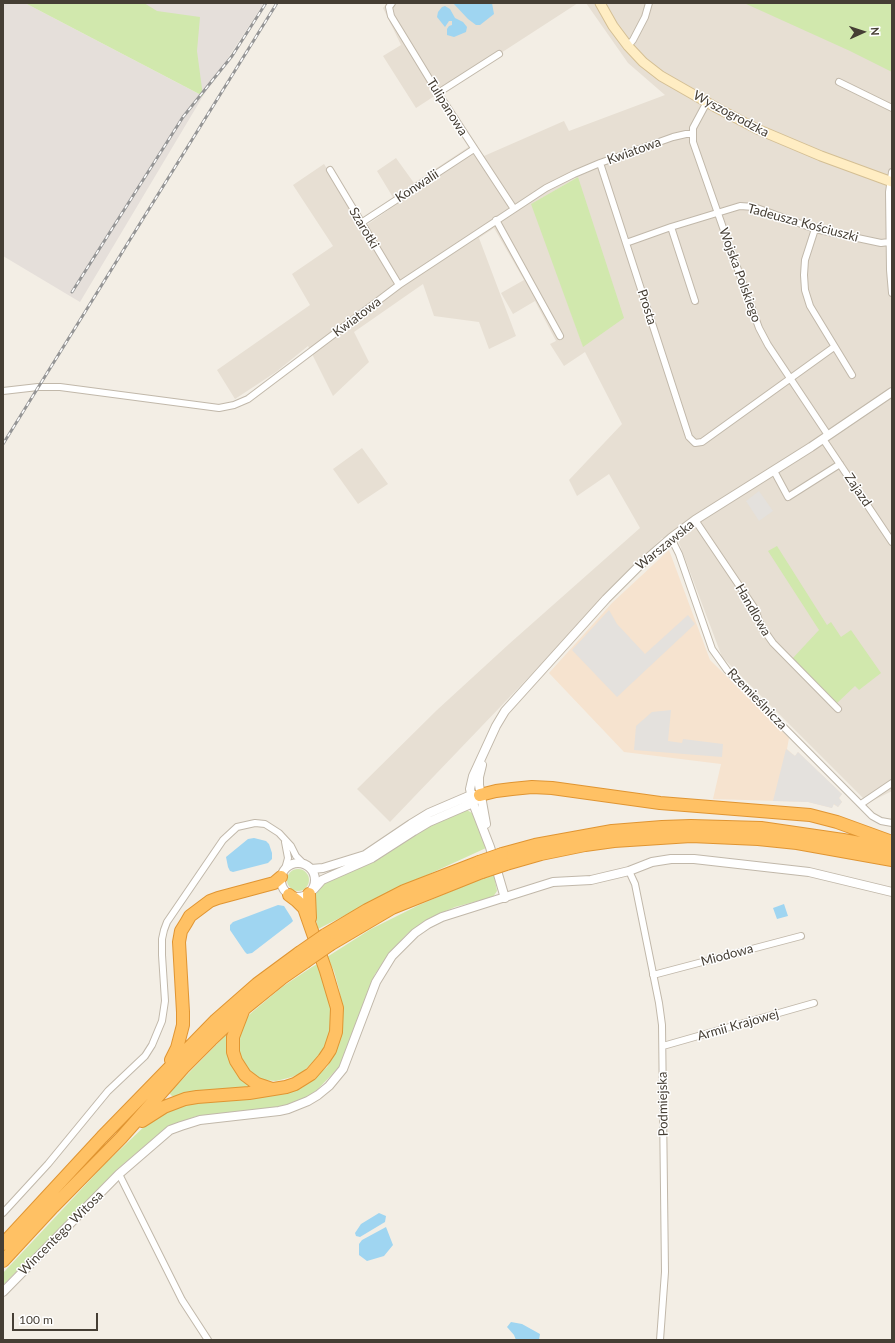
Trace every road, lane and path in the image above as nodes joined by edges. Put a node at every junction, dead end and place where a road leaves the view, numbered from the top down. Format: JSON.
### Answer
{"nodes":[{"id":1,"x":392,"y":3,"type":"edge"},
{"id":2,"x":600,"y":3,"type":"edge"},
{"id":3,"x":648,"y":3,"type":"edge"},
{"id":4,"x":628,"y":46,"type":"junction"},
{"id":5,"x":499,"y":54,"type":"dead end"},
{"id":6,"x":839,"y":82,"type":"dead end"},
{"id":7,"x":438,"y":93,"type":"junction"},
{"id":8,"x":707,"y":102,"type":"junction"},
{"id":9,"x":892,"y":108,"type":"edge"},
{"id":10,"x":692,"y":134,"type":"junction"},
{"id":11,"x":474,"y":149,"type":"junction"},
{"id":12,"x":600,"y":163,"type":"junction"},
{"id":13,"x":330,"y":170,"type":"dead end"},
{"id":14,"x":891,"y":178,"type":"edge"},
{"id":15,"x":514,"y":209,"type":"junction"},
{"id":16,"x":717,"y":212,"type":"junction"},
{"id":17,"x":496,"y":220,"type":"junction"},
{"id":18,"x":361,"y":223,"type":"junction"},
{"id":19,"x":671,"y":227,"type":"junction"},
{"id":20,"x":815,"y":229,"type":"junction"},
{"id":21,"x":890,"y":242,"type":"junction"},
{"id":22,"x":626,"y":243,"type":"junction"},
{"id":23,"x":399,"y":285,"type":"junction"},
{"id":24,"x":892,"y":293,"type":"edge"},
{"id":25,"x":695,"y":302,"type":"dead end"},
{"id":26,"x":560,"y":336,"type":"dead end"},
{"id":27,"x":834,"y":347,"type":"junction"},
{"id":28,"x":852,"y":375,"type":"dead end"},
{"id":29,"x":790,"y":378,"type":"junction"},
{"id":30,"x":3,"y":391,"type":"edge"},
{"id":31,"x":892,"y":393,"type":"edge"},
{"id":32,"x":825,"y":437,"type":"junction"},
{"id":33,"x":840,"y":464,"type":"junction"},
{"id":34,"x":774,"y":471,"type":"junction"},
{"id":35,"x":695,"y":520,"type":"junction"},
{"id":36,"x":671,"y":538,"type":"junction"},
{"id":37,"x":892,"y":542,"type":"edge"},
{"id":38,"x":838,"y":709,"type":"dead end"},
{"id":39,"x":892,"y":783,"type":"edge"},
{"id":40,"x":475,"y":798,"type":"junction"},
{"id":41,"x":861,"y":804,"type":"junction"},
{"id":42,"x":892,"y":823,"type":"edge"},
{"id":43,"x":284,"y":838,"type":"junction"},
{"id":44,"x":892,"y":842,"type":"edge"},
{"id":45,"x":892,"y":849,"type":"edge"},
{"id":46,"x":504,"y":859,"type":"junction"},
{"id":47,"x":892,"y":860,"type":"edge"},
{"id":48,"x":308,"y":866,"type":"junction"},
{"id":49,"x":629,"y":871,"type":"junction"},
{"id":50,"x":283,"y":873,"type":"junction"},
{"id":51,"x":312,"y":891,"type":"junction"},
{"id":52,"x":892,"y":892,"type":"edge"},
{"id":53,"x":289,"y":895,"type":"junction"},
{"id":54,"x":505,"y":898,"type":"junction"},
{"id":55,"x":311,"y":927,"type":"junction"},
{"id":56,"x":801,"y":936,"type":"dead end"},
{"id":57,"x":302,"y":957,"type":"junction"},
{"id":58,"x":653,"y":974,"type":"junction"},
{"id":59,"x":814,"y":1003,"type":"dead end"},
{"id":60,"x":245,"y":1008,"type":"junction"},
{"id":61,"x":663,"y":1046,"type":"junction"},
{"id":62,"x":160,"y":1076,"type":"junction"},
{"id":63,"x":272,"y":1089,"type":"junction"},
{"id":64,"x":120,"y":1138,"type":"junction"},
{"id":65,"x":119,"y":1174,"type":"junction"},
{"id":66,"x":3,"y":1213,"type":"edge"},
{"id":67,"x":3,"y":1244,"type":"edge"},
{"id":68,"x":3,"y":1261,"type":"edge"},
{"id":69,"x":3,"y":1292,"type":"edge"},
{"id":70,"x":208,"y":1340,"type":"edge"},
{"id":71,"x":660,"y":1340,"type":"edge"}],
"edges":[{"from":1,"to":7,"type":"street","name":"Tulipanowa"},
{"from":2,"to":4,"type":"main road","name":"Wyszogrodzka"},
{"from":3,"to":4,"type":"street"},
{"from":4,"to":8,"type":"main road","name":"Wyszogrodzka"},
{"from":5,"to":7,"type":"street"},
{"from":6,"to":9,"type":"street"},
{"from":7,"to":11,"type":"street","name":"Tulipanowa"},
{"from":8,"to":10,"type":"street"},
{"from":8,"to":14,"type":"main road","name":"Wyszogrodzka"},
{"from":10,"to":12,"type":"street","name":"Kwiatowa"},
{"from":10,"to":16,"type":"street","name":"Wojska Polskiego"},
{"from":11,"to":15,"type":"street","name":"Tulipanowa"},
{"from":11,"to":18,"type":"street","name":"Konwalii"},
{"from":12,"to":15,"type":"street","name":"Kwiatowa"},
{"from":12,"to":22,"type":"street","name":"Prosta"},
{"from":13,"to":18,"type":"street","name":"Szarotki"},
{"from":14,"to":21,"type":"street"},
{"from":15,"to":17,"type":"street","name":"Kwiatowa"},
{"from":16,"to":19,"type":"street","name":"Tadeusza Kościuszki"},
{"from":16,"to":20,"type":"street","name":"Tadeusza Kościuszki"},
{"from":16,"to":29,"type":"street","name":"Wojska Polskiego"},
{"from":17,"to":23,"type":"street","name":"Kwiatowa"},
{"from":17,"to":26,"type":"street"},
{"from":18,"to":23,"type":"street","name":"Szarotki"},
{"from":19,"to":22,"type":"street","name":"Tadeusza Kościuszki"},
{"from":19,"to":25,"type":"street"},
{"from":20,"to":21,"type":"street","name":"Tadeusza Kościuszki"},
{"from":20,"to":27,"type":"street"},
{"from":21,"to":24,"type":"street"},
{"from":22,"to":29,"type":"street","name":"Prosta"},
{"from":23,"to":30,"type":"street","name":"Kwiatowa"},
{"from":27,"to":28,"type":"street"},
{"from":27,"to":29,"type":"street"},
{"from":29,"to":32,"type":"street","name":"Wojska Polskiego"},
{"from":31,"to":32,"type":"street","name":"Warszawska"},
{"from":32,"to":33,"type":"street","name":"Zajazd"},
{"from":32,"to":34,"type":"street","name":"Warszawska"},
{"from":33,"to":34,"type":"street"},
{"from":33,"to":37,"type":"street","name":"Zajazd"},
{"from":34,"to":35,"type":"street","name":"Warszawska"},
{"from":35,"to":36,"type":"street","name":"Warszawska"},
{"from":35,"to":38,"type":"street","name":"Handlowa"},
{"from":36,"to":40,"type":"street","name":"Warszawska"},
{"from":36,"to":41,"type":"street","name":"Rzemieślnicza"},
{"from":39,"to":41,"type":"street"},
{"from":40,"to":44,"type":"highway"},
{"from":40,"to":48,"type":"street"},
{"from":40,"to":51,"type":"street"},
{"from":40,"to":54,"type":"street","name":"Warszawska"},
{"from":41,"to":42,"type":"street","name":"Rzemieślnicza"},
{"from":43,"to":48,"type":"street"},
{"from":43,"to":50,"type":"street"},
{"from":43,"to":66,"type":"street"},
{"from":45,"to":46,"type":"highway"},
{"from":46,"to":47,"type":"highway"},
{"from":46,"to":57,"type":"highway","bridge":true},
{"from":48,"to":50,"type":"street"},
{"from":48,"to":51,"type":"street"},
{"from":49,"to":52,"type":"street","name":"Wincentego Witosa"},
{"from":49,"to":54,"type":"street","name":"Wincentego Witosa"},
{"from":49,"to":58,"type":"street","name":"Podmiejska"},
{"from":50,"to":53,"type":"street"},
{"from":50,"to":62,"type":"highway"},
{"from":51,"to":53,"type":"street"},
{"from":51,"to":55,"type":"highway"},
{"from":53,"to":55,"type":"highway"},
{"from":54,"to":65,"type":"street","name":"Wincentego Witosa"},
{"from":55,"to":63,"type":"highway"},
{"from":56,"to":58,"type":"street","name":"Miodowa"},
{"from":57,"to":60,"type":"highway"},
{"from":57,"to":62,"type":"highway"},
{"from":58,"to":61,"type":"street","name":"Podmiejska"},
{"from":59,"to":61,"type":"street","name":"Armii Krajowej"},
{"from":60,"to":63,"type":"highway"},
{"from":60,"to":64,"type":"highway"},
{"from":61,"to":71,"type":"street","name":"Podmiejska"},
{"from":62,"to":67,"type":"highway"},
{"from":63,"to":64,"type":"highway"},
{"from":64,"to":68,"type":"highway"},
{"from":65,"to":69,"type":"street","name":"Wincentego Witosa"},
{"from":65,"to":70,"type":"street"}]}
